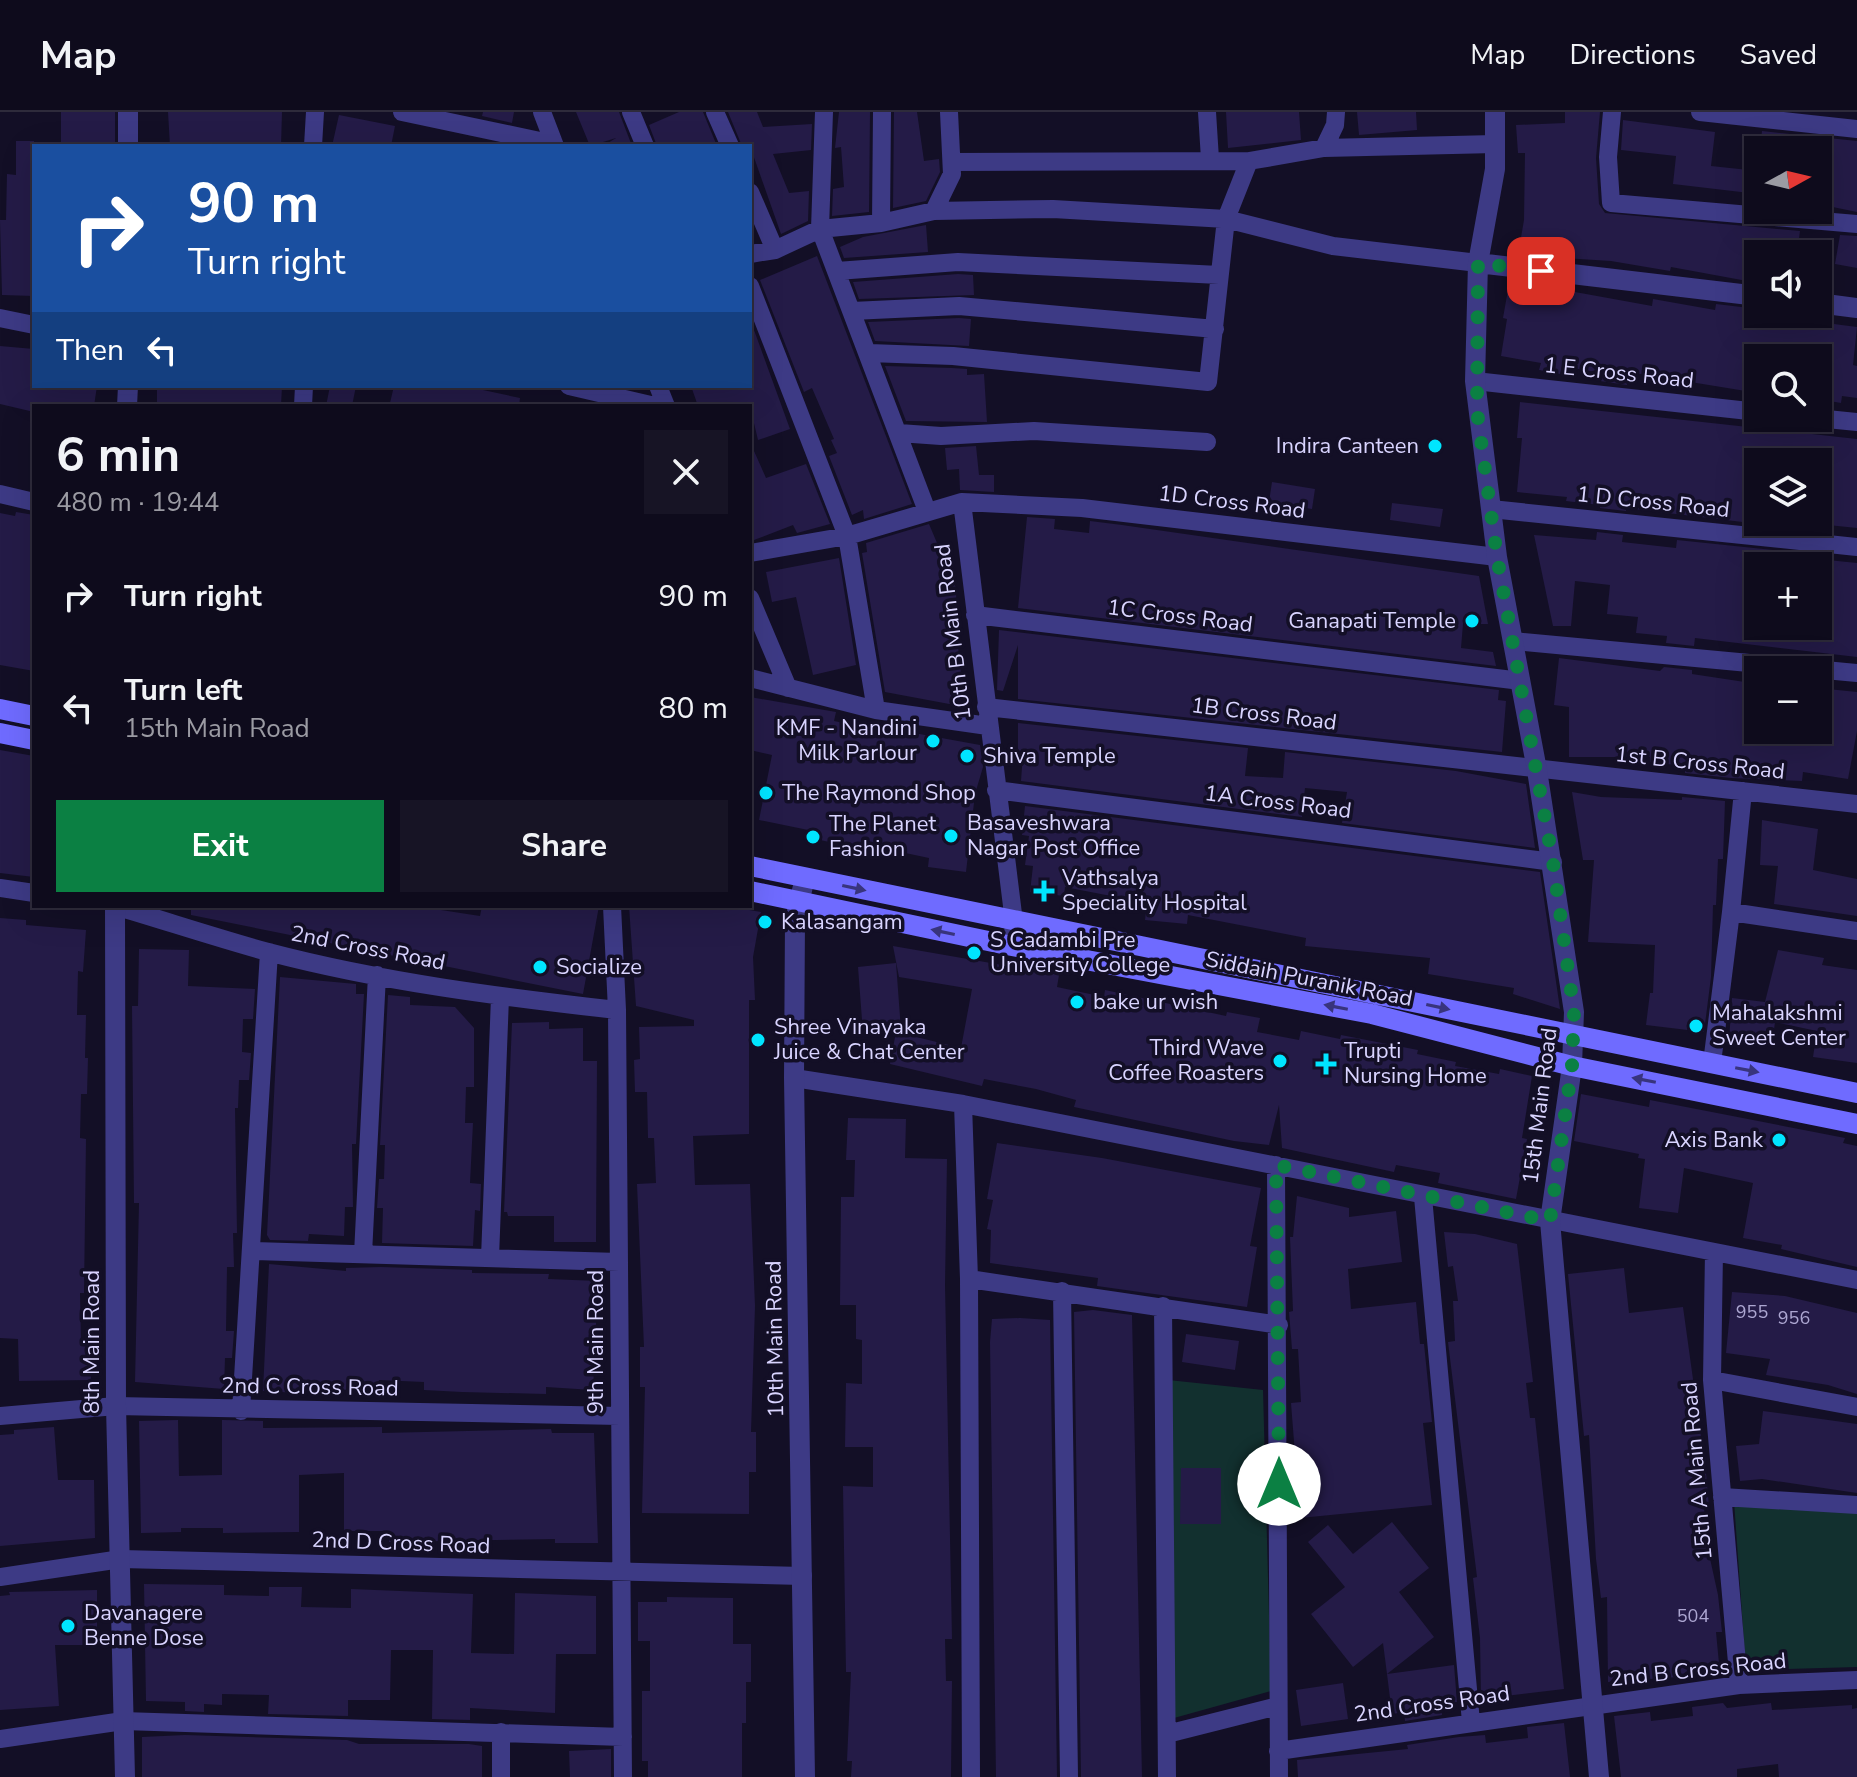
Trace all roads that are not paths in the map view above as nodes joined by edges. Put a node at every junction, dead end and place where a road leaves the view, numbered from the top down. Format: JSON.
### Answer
{"nodes":[{"id":1,"x":128,"y":112,"type":"edge"},
{"id":2,"x":315,"y":112,"type":"edge"},
{"id":3,"x":402,"y":112,"type":"edge"},
{"id":4,"x":542,"y":112,"type":"edge"},
{"id":5,"x":631,"y":112,"type":"edge"},
{"id":6,"x":715,"y":112,"type":"edge"},
{"id":7,"x":824,"y":112,"type":"edge"},
{"id":8,"x":882,"y":112,"type":"edge"},
{"id":9,"x":949,"y":112,"type":"edge"},
{"id":10,"x":1207,"y":112,"type":"edge"},
{"id":11,"x":1336,"y":112,"type":"edge"},
{"id":12,"x":1495,"y":112,"type":"edge"},
{"id":13,"x":1612,"y":112,"type":"edge"},
{"id":14,"x":1700,"y":112,"type":"edge"},
{"id":15,"x":1857,"y":129,"type":"edge"},
{"id":16,"x":128,"y":144,"type":"edge"},
{"id":17,"x":313,"y":144,"type":"edge"},
{"id":18,"x":549,"y":144,"type":"edge"},
{"id":19,"x":554,"y":144,"type":"edge"},
{"id":20,"x":644,"y":144,"type":"edge"},
{"id":21,"x":729,"y":144,"type":"edge"},
{"id":22,"x":1495,"y":144,"type":"junction"},
{"id":23,"x":1324,"y":148,"type":"junction"},
{"id":24,"x":1210,"y":159,"type":"junction"},
{"id":25,"x":1249,"y":161,"type":"junction"},
{"id":26,"x":952,"y":162,"type":"junction"},
{"id":27,"x":752,"y":197,"type":"edge"},
{"id":28,"x":934,"y":211,"type":"junction"},
{"id":29,"x":1226,"y":219,"type":"junction"},
{"id":30,"x":881,"y":223,"type":"junction"},
{"id":31,"x":1857,"y":224,"type":"edge"},
{"id":32,"x":820,"y":229,"type":"junction"},
{"id":33,"x":775,"y":250,"type":"junction"},
{"id":34,"x":752,"y":254,"type":"edge"},
{"id":35,"x":1478,"y":263,"type":"junction"},
{"id":36,"x":837,"y":271,"type":"junction"},
{"id":37,"x":1219,"y":275,"type":"junction"},
{"id":38,"x":752,"y":291,"type":"edge"},
{"id":39,"x":1744,"y":294,"type":"edge"},
{"id":40,"x":1832,"y":305,"type":"edge"},
{"id":41,"x":1857,"y":308,"type":"edge"},
{"id":42,"x":852,"y":311,"type":"junction"},
{"id":43,"x":0,"y":318,"type":"edge"},
{"id":44,"x":32,"y":325,"type":"edge"},
{"id":45,"x":1215,"y":329,"type":"junction"},
{"id":46,"x":869,"y":353,"type":"junction"},
{"id":47,"x":1475,"y":381,"type":"junction"},
{"id":48,"x":578,"y":388,"type":"edge"},
{"id":49,"x":646,"y":404,"type":"edge"},
{"id":50,"x":1744,"y":410,"type":"edge"},
{"id":51,"x":1832,"y":420,"type":"edge"},
{"id":52,"x":1857,"y":422,"type":"edge"},
{"id":53,"x":899,"y":433,"type":"junction"},
{"id":54,"x":1207,"y":442,"type":"dead end"},
{"id":55,"x":0,"y":494,"type":"edge"},
{"id":56,"x":32,"y":502,"type":"edge"},
{"id":57,"x":962,"y":502,"type":"junction"},
{"id":58,"x":1491,"y":509,"type":"junction"},
{"id":59,"x":927,"y":511,"type":"junction"},
{"id":60,"x":847,"y":536,"type":"junction"},
{"id":61,"x":1857,"y":547,"type":"edge"},
{"id":62,"x":752,"y":553,"type":"edge"},
{"id":63,"x":1497,"y":557,"type":"junction"},
{"id":64,"x":752,"y":603,"type":"edge"},
{"id":65,"x":975,"y":615,"type":"junction"},
{"id":66,"x":1513,"y":641,"type":"junction"},
{"id":67,"x":1857,"y":673,"type":"edge"},
{"id":68,"x":752,"y":679,"type":"edge"},
{"id":69,"x":1521,"y":681,"type":"junction"},
{"id":70,"x":788,"y":688,"type":"junction"},
{"id":71,"x":986,"y":707,"type":"junction"},
{"id":72,"x":0,"y":709,"type":"edge"},
{"id":73,"x":876,"y":710,"type":"junction"},
{"id":74,"x":32,"y":716,"type":"edge"},
{"id":75,"x":988,"y":726,"type":"junction"},
{"id":76,"x":0,"y":733,"type":"edge"},
{"id":77,"x":32,"y":740,"type":"edge"},
{"id":78,"x":1537,"y":770,"type":"junction"},
{"id":79,"x":996,"y":790,"type":"junction"},
{"id":80,"x":1743,"y":791,"type":"junction"},
{"id":81,"x":1857,"y":804,"type":"edge"},
{"id":82,"x":1553,"y":862,"type":"junction"},
{"id":83,"x":752,"y":866,"type":"edge"},
{"id":84,"x":805,"y":878,"type":"junction"},
{"id":85,"x":0,"y":888,"type":"edge"},
{"id":86,"x":752,"y":891,"type":"edge"},
{"id":87,"x":32,"y":893,"type":"edge"},
{"id":88,"x":799,"y":901,"type":"junction"},
{"id":89,"x":115,"y":908,"type":"edge"},
{"id":90,"x":122,"y":908,"type":"edge"},
{"id":91,"x":612,"y":908,"type":"edge"},
{"id":92,"x":1731,"y":912,"type":"junction"},
{"id":93,"x":1014,"y":922,"type":"junction"},
{"id":94,"x":1857,"y":931,"type":"edge"},
{"id":95,"x":1012,"y":946,"type":"junction"},
{"id":96,"x":269,"y":952,"type":"junction"},
{"id":97,"x":377,"y":975,"type":"junction"},
{"id":98,"x":500,"y":997,"type":"junction"},
{"id":99,"x":617,"y":1010,"type":"junction"},
{"id":100,"x":1574,"y":1036,"type":"junction"},
{"id":101,"x":1712,"y":1063,"type":"junction"},
{"id":102,"x":1572,"y":1066,"type":"junction"},
{"id":103,"x":794,"y":1078,"type":"junction"},
{"id":104,"x":1857,"y":1093,"type":"edge"},
{"id":105,"x":963,"y":1104,"type":"junction"},
{"id":106,"x":1857,"y":1124,"type":"edge"},
{"id":107,"x":1276,"y":1165,"type":"junction"},
{"id":108,"x":1423,"y":1197,"type":"junction"},
{"id":109,"x":1550,"y":1221,"type":"junction"},
{"id":110,"x":252,"y":1251,"type":"junction"},
{"id":111,"x":1714,"y":1252,"type":"junction"},
{"id":112,"x":363,"y":1254,"type":"junction"},
{"id":113,"x":490,"y":1258,"type":"junction"},
{"id":114,"x":619,"y":1262,"type":"junction"},
{"id":115,"x":969,"y":1279,"type":"junction"},
{"id":116,"x":1857,"y":1280,"type":"edge"},
{"id":117,"x":1062,"y":1291,"type":"junction"},
{"id":118,"x":1163,"y":1306,"type":"junction"},
{"id":119,"x":1279,"y":1325,"type":"junction"},
{"id":120,"x":1712,"y":1380,"type":"junction"},
{"id":121,"x":116,"y":1406,"type":"junction"},
{"id":122,"x":1857,"y":1407,"type":"edge"},
{"id":123,"x":241,"y":1411,"type":"junction"},
{"id":124,"x":0,"y":1416,"type":"edge"},
{"id":125,"x":620,"y":1416,"type":"junction"},
{"id":126,"x":1722,"y":1497,"type":"junction"},
{"id":127,"x":1857,"y":1505,"type":"edge"},
{"id":128,"x":121,"y":1559,"type":"junction"},
{"id":129,"x":622,"y":1573,"type":"junction"},
{"id":130,"x":803,"y":1576,"type":"junction"},
{"id":131,"x":0,"y":1577,"type":"edge"},
{"id":132,"x":1857,"y":1680,"type":"edge"},
{"id":133,"x":1739,"y":1685,"type":"junction"},
{"id":134,"x":1278,"y":1706,"type":"junction"},
{"id":135,"x":1593,"y":1706,"type":"junction"},
{"id":136,"x":123,"y":1721,"type":"junction"},
{"id":137,"x":1471,"y":1722,"type":"junction"},
{"id":138,"x":501,"y":1732,"type":"junction"},
{"id":139,"x":1167,"y":1734,"type":"junction"},
{"id":140,"x":623,"y":1737,"type":"junction"},
{"id":141,"x":0,"y":1739,"type":"edge"},
{"id":142,"x":1278,"y":1751,"type":"junction"},
{"id":143,"x":125,"y":1777,"type":"edge"},
{"id":144,"x":501,"y":1777,"type":"edge"},
{"id":145,"x":623,"y":1777,"type":"edge"},
{"id":146,"x":805,"y":1777,"type":"edge"},
{"id":147,"x":971,"y":1777,"type":"edge"},
{"id":148,"x":1069,"y":1777,"type":"edge"},
{"id":149,"x":1167,"y":1777,"type":"edge"},
{"id":150,"x":1279,"y":1777,"type":"edge"},
{"id":151,"x":1599,"y":1777,"type":"edge"}],
"edges":[{"from":1,"to":16,"type":"street"},
{"from":2,"to":17,"type":"street"},
{"from":3,"to":18,"type":"street"},
{"from":4,"to":19,"type":"street"},
{"from":5,"to":20,"type":"street"},
{"from":6,"to":21,"type":"street"},
{"from":7,"to":32,"type":"street"},
{"from":8,"to":30,"type":"street"},
{"from":9,"to":26,"type":"street"},
{"from":10,"to":24,"type":"street"},
{"from":11,"to":23,"type":"street"},
{"from":12,"to":22,"type":"street","name":"15th Main Road"},
{"from":13,"to":31,"type":"street"},
{"from":14,"to":15,"type":"street"},
{"from":22,"to":23,"type":"street"},
{"from":22,"to":35,"type":"street","name":"15th Main Road"},
{"from":23,"to":25,"type":"street"},
{"from":24,"to":25,"type":"street"},
{"from":24,"to":26,"type":"street"},
{"from":25,"to":29,"type":"street"},
{"from":26,"to":28,"type":"street"},
{"from":27,"to":33,"type":"street"},
{"from":28,"to":29,"type":"street"},
{"from":28,"to":30,"type":"street"},
{"from":29,"to":35,"type":"street"},
{"from":29,"to":37,"type":"street"},
{"from":30,"to":32,"type":"street"},
{"from":32,"to":33,"type":"street"},
{"from":32,"to":36,"type":"street"},
{"from":33,"to":34,"type":"street"},
{"from":35,"to":39,"type":"street"},
{"from":35,"to":47,"type":"street","name":"15th Main Road"},
{"from":36,"to":37,"type":"street"},
{"from":36,"to":42,"type":"street"},
{"from":37,"to":45,"type":"street"},
{"from":38,"to":60,"type":"street"},
{"from":40,"to":41,"type":"street"},
{"from":42,"to":45,"type":"street"},
{"from":42,"to":46,"type":"street"},
{"from":43,"to":44,"type":"street"},
{"from":45,"to":46,"type":"street"},
{"from":46,"to":53,"type":"street"},
{"from":47,"to":50,"type":"street","name":"1 E Cross Road"},
{"from":47,"to":58,"type":"street","name":"15th Main Road"},
{"from":48,"to":49,"type":"street"},
{"from":51,"to":52,"type":"street"},
{"from":53,"to":54,"type":"street"},
{"from":53,"to":59,"type":"street"},
{"from":55,"to":56,"type":"street"},
{"from":57,"to":59,"type":"street","name":"1D Cross Road"},
{"from":57,"to":63,"type":"street","name":"1D Cross Road"},
{"from":57,"to":65,"type":"street","name":"10th B Main Road"},
{"from":58,"to":61,"type":"street","name":"1 D Cross Road"},
{"from":58,"to":63,"type":"street","name":"15th Main Road"},
{"from":59,"to":60,"type":"street","name":"1D Cross Road"},
{"from":60,"to":62,"type":"street","name":"1D Cross Road"},
{"from":60,"to":73,"type":"street"},
{"from":63,"to":66,"type":"street","name":"15th Main Road"},
{"from":64,"to":70,"type":"street"},
{"from":65,"to":69,"type":"street","name":"1C Cross Road"},
{"from":65,"to":71,"type":"street","name":"10th B Main Road"},
{"from":66,"to":67,"type":"street"},
{"from":66,"to":69,"type":"street","name":"15th Main Road"},
{"from":68,"to":70,"type":"street"},
{"from":69,"to":78,"type":"street","name":"15th Main Road"},
{"from":70,"to":73,"type":"street"},
{"from":71,"to":75,"type":"street","name":"10th B Main Road"},
{"from":71,"to":78,"type":"street","name":"1B Cross Road"},
{"from":72,"to":74,"type":"main road"},
{"from":73,"to":75,"type":"street"},
{"from":75,"to":79,"type":"street","name":"10th B Main Road"},
{"from":76,"to":77,"type":"main road"},
{"from":78,"to":80,"type":"street","name":"1st B Cross Road"},
{"from":78,"to":82,"type":"street","name":"15th Main Road"},
{"from":79,"to":82,"type":"street","name":"1A Cross Road"},
{"from":79,"to":93,"type":"street","name":"10th B Main Road"},
{"from":80,"to":81,"type":"street","name":"1st B Cross Road"},
{"from":80,"to":92,"type":"street"},
{"from":82,"to":100,"type":"street","name":"15th Main Road"},
{"from":83,"to":84,"type":"main road","name":"Siddaih Puranik Road"},
{"from":84,"to":88,"type":"street","name":"10th Main Road"},
{"from":84,"to":93,"type":"main road","name":"Siddaih Puranik Road","one_way":true},
{"from":85,"to":87,"type":"street"},
{"from":86,"to":88,"type":"main road","name":"Siddaih Puranik Road"},
{"from":95,"to":88,"type":"main road","name":"Siddaih Puranik Road","one_way":true},
{"from":88,"to":103,"type":"street","name":"10th Main Road"},
{"from":89,"to":121,"type":"street","name":"8th Main Road"},
{"from":90,"to":96,"type":"street","name":"2nd Cross Road"},
{"from":91,"to":99,"type":"street","name":"9th Main Road"},
{"from":92,"to":94,"type":"street"},
{"from":92,"to":101,"type":"street"},
{"from":93,"to":95,"type":"street","name":"10th B Main Road"},
{"from":93,"to":100,"type":"main road","name":"Siddaih Puranik Road","one_way":true},
{"from":102,"to":95,"type":"main road","name":"Siddaih Puranik Road","one_way":true},
{"from":96,"to":97,"type":"street","name":"2nd Cross Road"},
{"from":96,"to":110,"type":"street"},
{"from":97,"to":98,"type":"street","name":"2nd Cross Road"},
{"from":97,"to":112,"type":"street"},
{"from":98,"to":99,"type":"street","name":"2nd Cross Road"},
{"from":98,"to":113,"type":"street"},
{"from":99,"to":114,"type":"street","name":"9th Main Road"},
{"from":100,"to":101,"type":"main road","name":"Siddaih Puranik Road"},
{"from":100,"to":102,"type":"street","name":"15th Main Road"},
{"from":101,"to":104,"type":"main road","name":"Siddaih Puranik Road","one_way":true},
{"from":106,"to":102,"type":"main road","name":"Siddaih Puranik Road","one_way":true},
{"from":102,"to":109,"type":"street","name":"15th Main Road"},
{"from":103,"to":105,"type":"street"},
{"from":103,"to":130,"type":"street","name":"10th Main Road"},
{"from":105,"to":107,"type":"street"},
{"from":105,"to":115,"type":"street"},
{"from":107,"to":108,"type":"street"},
{"from":107,"to":119,"type":"street"},
{"from":108,"to":109,"type":"street"},
{"from":108,"to":137,"type":"street"},
{"from":109,"to":111,"type":"street"},
{"from":109,"to":135,"type":"street","name":"15th Main Road"},
{"from":110,"to":112,"type":"street"},
{"from":110,"to":123,"type":"street"},
{"from":111,"to":116,"type":"street"},
{"from":111,"to":120,"type":"street","name":"15th A Main Road"},
{"from":112,"to":113,"type":"street"},
{"from":113,"to":114,"type":"street"},
{"from":114,"to":125,"type":"street","name":"9th Main Road"},
{"from":115,"to":117,"type":"street"},
{"from":115,"to":147,"type":"street"},
{"from":117,"to":118,"type":"street"},
{"from":117,"to":148,"type":"street"},
{"from":118,"to":119,"type":"street"},
{"from":118,"to":139,"type":"street"},
{"from":119,"to":134,"type":"street"},
{"from":120,"to":122,"type":"street"},
{"from":120,"to":126,"type":"street","name":"15th A Main Road"},
{"from":121,"to":123,"type":"street","name":"2nd C Cross Road"},
{"from":121,"to":124,"type":"street","name":"2nd C Cross Road"},
{"from":121,"to":128,"type":"street","name":"8th Main Road"},
{"from":123,"to":125,"type":"street","name":"2nd C Cross Road"},
{"from":125,"to":129,"type":"street","name":"9th Main Road"},
{"from":126,"to":127,"type":"street"},
{"from":126,"to":133,"type":"street","name":"15th A Main Road"},
{"from":128,"to":129,"type":"street","name":"2nd D Cross Road"},
{"from":128,"to":131,"type":"street","name":"2nd D Cross Road"},
{"from":128,"to":136,"type":"street","name":"8th Main Road"},
{"from":129,"to":130,"type":"street","name":"2nd D Cross Road"},
{"from":129,"to":140,"type":"street","name":"9th Main Road"},
{"from":130,"to":146,"type":"street","name":"10th Main Road"},
{"from":132,"to":133,"type":"street","name":"2nd B Cross Road"},
{"from":133,"to":135,"type":"street","name":"2nd B Cross Road"},
{"from":134,"to":139,"type":"street"},
{"from":134,"to":142,"type":"street"},
{"from":135,"to":137,"type":"street","name":"2nd Cross Road"},
{"from":135,"to":151,"type":"street","name":"15th Main Road"},
{"from":136,"to":138,"type":"street"},
{"from":136,"to":141,"type":"street"},
{"from":136,"to":143,"type":"street","name":"8th Main Road"},
{"from":137,"to":142,"type":"street","name":"2nd Cross Road"},
{"from":138,"to":140,"type":"street"},
{"from":138,"to":144,"type":"street"},
{"from":139,"to":149,"type":"street"},
{"from":140,"to":145,"type":"street","name":"9th Main Road"},
{"from":142,"to":150,"type":"street"}]}
